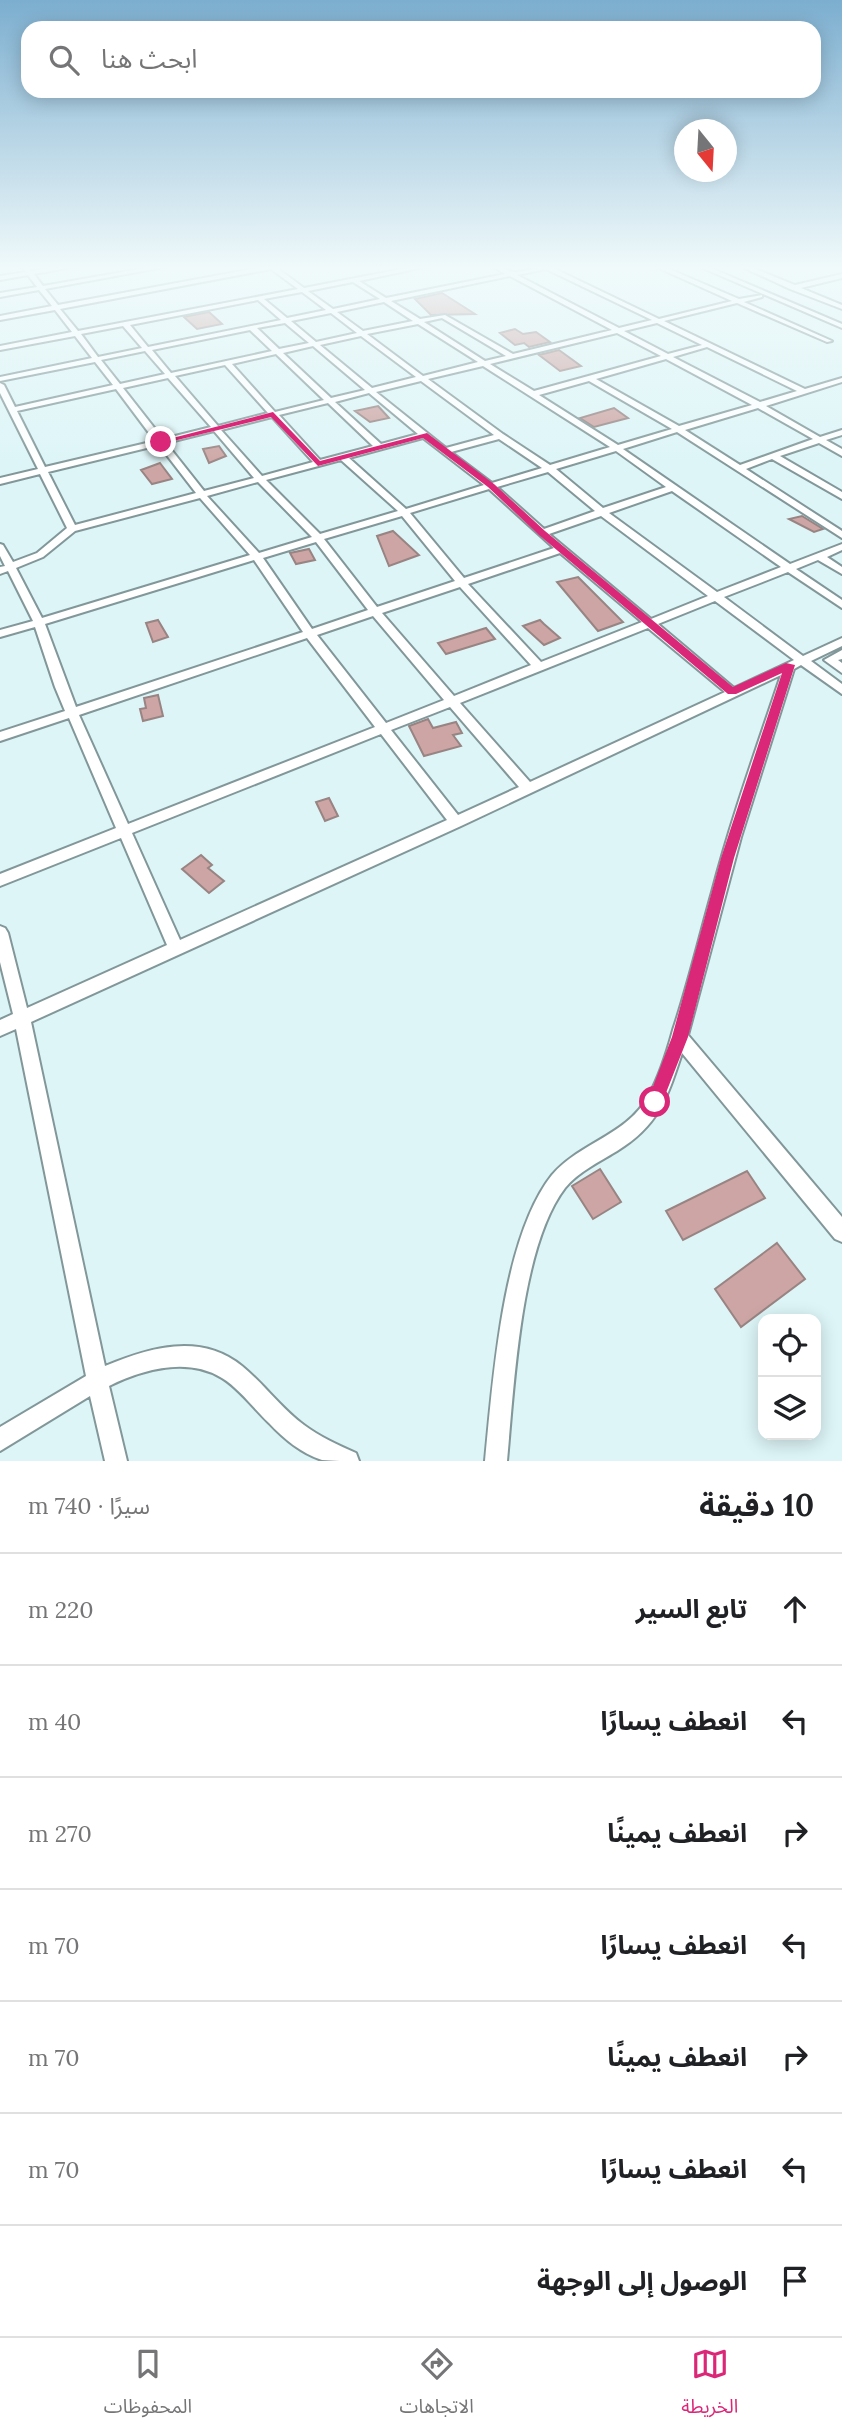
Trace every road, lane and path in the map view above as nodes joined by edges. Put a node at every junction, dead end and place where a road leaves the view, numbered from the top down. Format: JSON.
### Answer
{"nodes":[{"id":1,"x":70,"y":334,"type":"edge"},
{"id":2,"x":77,"y":334,"type":"edge"},
{"id":3,"x":134,"y":334,"type":"edge"},
{"id":4,"x":217,"y":334,"type":"edge"},
{"id":5,"x":259,"y":334,"type":"edge"},
{"id":6,"x":304,"y":334,"type":"edge"},
{"id":7,"x":356,"y":334,"type":"edge"},
{"id":8,"x":363,"y":334,"type":"edge"},
{"id":9,"x":440,"y":334,"type":"edge"},
{"id":10,"x":476,"y":334,"type":"edge"},
{"id":11,"x":603,"y":334,"type":"edge"},
{"id":12,"x":622,"y":334,"type":"edge"},
{"id":13,"x":687,"y":334,"type":"edge"},
{"id":14,"x":813,"y":334,"type":"edge"},
{"id":15,"x":829,"y":341,"type":"dead end"},
{"id":16,"x":315,"y":343,"type":"junction"},
{"id":17,"x":708,"y":345,"type":"junction"},
{"id":18,"x":0,"y":348,"type":"edge"},
{"id":19,"x":146,"y":349,"type":"junction"},
{"id":20,"x":278,"y":351,"type":"junction"},
{"id":21,"x":512,"y":356,"type":"junction"},
{"id":22,"x":665,"y":357,"type":"junction"},
{"id":23,"x":96,"y":359,"type":"junction"},
{"id":24,"x":226,"y":362,"type":"junction"},
{"id":25,"x":485,"y":363,"type":"junction"},
{"id":26,"x":169,"y":375,"type":"junction"},
{"id":27,"x":422,"y":378,"type":"junction"},
{"id":28,"x":0,"y":379,"type":"edge"},
{"id":29,"x":591,"y":379,"type":"junction"},
{"id":30,"x":842,"y":380,"type":"edge"},
{"id":31,"x":0,"y":385,"type":"edge"},
{"id":32,"x":117,"y":386,"type":"junction"},
{"id":33,"x":371,"y":391,"type":"junction"},
{"id":34,"x":803,"y":391,"type":"junction"},
{"id":35,"x":533,"y":394,"type":"junction"},
{"id":36,"x":328,"y":401,"type":"junction"},
{"id":37,"x":758,"y":405,"type":"junction"},
{"id":38,"x":14,"y":409,"type":"junction"},
{"id":39,"x":273,"y":414,"type":"junction"},
{"id":40,"x":215,"y":428,"type":"junction"},
{"id":41,"x":678,"y":429,"type":"junction"},
{"id":42,"x":842,"y":432,"type":"edge"},
{"id":43,"x":424,"y":435,"type":"junction"},
{"id":44,"x":500,"y":436,"type":"junction"},
{"id":45,"x":818,"y":440,"type":"junction"},
{"id":46,"x":161,"y":442,"type":"junction"},
{"id":47,"x":379,"y":447,"type":"junction"},
{"id":48,"x":617,"y":448,"type":"junction"},
{"id":49,"x":444,"y":451,"type":"junction"},
{"id":50,"x":842,"y":453,"type":"edge"},
{"id":51,"x":773,"y":456,"type":"junction"},
{"id":52,"x":343,"y":457,"type":"junction"},
{"id":53,"x":318,"y":463,"type":"junction"},
{"id":54,"x":549,"y":468,"type":"junction"},
{"id":55,"x":738,"y":469,"type":"junction"},
{"id":56,"x":45,"y":470,"type":"junction"},
{"id":57,"x":260,"y":479,"type":"junction"},
{"id":58,"x":0,"y":481,"type":"edge"},
{"id":59,"x":491,"y":486,"type":"junction"},
{"id":60,"x":671,"y":488,"type":"junction"},
{"id":61,"x":202,"y":495,"type":"junction"},
{"id":62,"x":842,"y":496,"type":"edge"},
{"id":63,"x":404,"y":512,"type":"junction"},
{"id":64,"x":602,"y":512,"type":"junction"},
{"id":65,"x":72,"y":529,"type":"junction"},
{"id":66,"x":542,"y":533,"type":"junction"},
{"id":67,"x":842,"y":535,"type":"edge"},
{"id":68,"x":318,"y":538,"type":"junction"},
{"id":69,"x":0,"y":547,"type":"edge"},
{"id":70,"x":842,"y":547,"type":"edge"},
{"id":71,"x":562,"y":550,"type":"junction"},
{"id":72,"x":257,"y":556,"type":"junction"},
{"id":73,"x":819,"y":556,"type":"junction"},
{"id":74,"x":789,"y":568,"type":"junction"},
{"id":75,"x":4,"y":570,"type":"edge"},
{"id":76,"x":842,"y":571,"type":"edge"},
{"id":77,"x":462,"y":583,"type":"junction"},
{"id":78,"x":716,"y":597,"type":"junction"},
{"id":79,"x":842,"y":605,"type":"edge"},
{"id":80,"x":375,"y":612,"type":"junction"},
{"id":81,"x":39,"y":622,"type":"junction"},
{"id":82,"x":650,"y":623,"type":"junction"},
{"id":83,"x":0,"y":634,"type":"edge"},
{"id":84,"x":310,"y":634,"type":"junction"},
{"id":85,"x":842,"y":642,"type":"edge"},
{"id":86,"x":842,"y":654,"type":"edge"},
{"id":87,"x":795,"y":662,"type":"junction"},
{"id":88,"x":539,"y":667,"type":"junction"},
{"id":89,"x":842,"y":668,"type":"edge"},
{"id":90,"x":842,"y":690,"type":"edge"},
{"id":91,"x":732,"y":692,"type":"junction"},
{"id":92,"x":453,"y":701,"type":"junction"},
{"id":93,"x":73,"y":711,"type":"junction"},
{"id":94,"x":383,"y":729,"type":"junction"},
{"id":95,"x":0,"y":737,"type":"edge"},
{"id":96,"x":528,"y":788,"type":"junction"},
{"id":97,"x":456,"y":822,"type":"junction"},
{"id":98,"x":125,"y":831,"type":"junction"},
{"id":99,"x":0,"y":880,"type":"edge"},
{"id":100,"x":0,"y":933,"type":"edge"},
{"id":101,"x":176,"y":948,"type":"junction"},
{"id":102,"x":24,"y":1017,"type":"junction"},
{"id":103,"x":0,"y":1028,"type":"edge"},
{"id":104,"x":680,"y":1037,"type":"junction"},
{"id":105,"x":842,"y":1232,"type":"edge"},
{"id":106,"x":96,"y":1380,"type":"junction"},
{"id":107,"x":0,"y":1440,"type":"edge"},
{"id":108,"x":116,"y":1461,"type":"edge"},
{"id":109,"x":348,"y":1461,"type":"edge"},
{"id":110,"x":496,"y":1461,"type":"edge"}],
"edges":[{"from":1,"to":18,"type":"street"},
{"from":2,"to":23,"type":"street"},
{"from":3,"to":19,"type":"street"},
{"from":4,"to":19,"type":"street"},
{"from":5,"to":20,"type":"street"},
{"from":6,"to":16,"type":"street"},
{"from":7,"to":16,"type":"street"},
{"from":8,"to":27,"type":"street"},
{"from":9,"to":25,"type":"street"},
{"from":10,"to":21,"type":"street"},
{"from":11,"to":21,"type":"street"},
{"from":12,"to":22,"type":"street"},
{"from":13,"to":17,"type":"street"},
{"from":14,"to":15,"type":"street"},
{"from":16,"to":20,"type":"street"},
{"from":16,"to":33,"type":"street"},
{"from":17,"to":22,"type":"street"},
{"from":17,"to":34,"type":"street"},
{"from":19,"to":23,"type":"street"},
{"from":19,"to":26,"type":"street"},
{"from":20,"to":24,"type":"street"},
{"from":20,"to":36,"type":"street"},
{"from":21,"to":25,"type":"street"},
{"from":22,"to":29,"type":"street"},
{"from":22,"to":37,"type":"street"},
{"from":23,"to":28,"type":"street"},
{"from":23,"to":32,"type":"street"},
{"from":24,"to":26,"type":"street"},
{"from":24,"to":39,"type":"street"},
{"from":25,"to":27,"type":"street"},
{"from":25,"to":35,"type":"street"},
{"from":26,"to":32,"type":"street"},
{"from":26,"to":40,"type":"street"},
{"from":27,"to":33,"type":"street"},
{"from":27,"to":44,"type":"street"},
{"from":29,"to":35,"type":"street"},
{"from":29,"to":41,"type":"street"},
{"from":30,"to":34,"type":"street"},
{"from":31,"to":38,"type":"street"},
{"from":32,"to":38,"type":"street"},
{"from":32,"to":46,"type":"street"},
{"from":33,"to":36,"type":"street"},
{"from":33,"to":43,"type":"street"},
{"from":34,"to":37,"type":"street"},
{"from":35,"to":48,"type":"street"},
{"from":36,"to":39,"type":"street"},
{"from":36,"to":47,"type":"street"},
{"from":37,"to":41,"type":"street"},
{"from":37,"to":45,"type":"street"},
{"from":38,"to":56,"type":"street"},
{"from":39,"to":40,"type":"street"},
{"from":39,"to":53,"type":"street"},
{"from":40,"to":46,"type":"street"},
{"from":40,"to":57,"type":"street"},
{"from":41,"to":48,"type":"street"},
{"from":41,"to":55,"type":"street"},
{"from":42,"to":45,"type":"street"},
{"from":43,"to":47,"type":"street"},
{"from":43,"to":49,"type":"street"},
{"from":44,"to":49,"type":"street"},
{"from":44,"to":54,"type":"street"},
{"from":45,"to":50,"type":"street"},
{"from":45,"to":51,"type":"street"},
{"from":46,"to":56,"type":"street"},
{"from":46,"to":61,"type":"street"},
{"from":47,"to":52,"type":"street"},
{"from":48,"to":54,"type":"street"},
{"from":48,"to":60,"type":"street"},
{"from":49,"to":59,"type":"street"},
{"from":51,"to":55,"type":"street"},
{"from":51,"to":62,"type":"street"},
{"from":52,"to":53,"type":"street"},
{"from":52,"to":63,"type":"street"},
{"from":53,"to":57,"type":"street"},
{"from":54,"to":59,"type":"street"},
{"from":54,"to":64,"type":"street"},
{"from":55,"to":67,"type":"street"},
{"from":56,"to":58,"type":"street"},
{"from":56,"to":65,"type":"street"},
{"from":57,"to":61,"type":"street"},
{"from":57,"to":68,"type":"street"},
{"from":59,"to":63,"type":"street"},
{"from":59,"to":66,"type":"street"},
{"from":60,"to":64,"type":"street"},
{"from":60,"to":74,"type":"street"},
{"from":61,"to":65,"type":"street"},
{"from":61,"to":72,"type":"street"},
{"from":63,"to":68,"type":"street"},
{"from":63,"to":77,"type":"street"},
{"from":64,"to":66,"type":"street"},
{"from":64,"to":78,"type":"street"},
{"from":65,"to":75,"type":"street"},
{"from":66,"to":71,"type":"street"},
{"from":68,"to":72,"type":"street"},
{"from":68,"to":80,"type":"street"},
{"from":69,"to":75,"type":"street"},
{"from":70,"to":73,"type":"street"},
{"from":71,"to":77,"type":"street"},
{"from":71,"to":82,"type":"street"},
{"from":72,"to":81,"type":"street"},
{"from":72,"to":84,"type":"street"},
{"from":73,"to":74,"type":"street"},
{"from":73,"to":76,"type":"street"},
{"from":74,"to":78,"type":"street"},
{"from":74,"to":79,"type":"street"},
{"from":75,"to":81,"type":"street"},
{"from":77,"to":80,"type":"street"},
{"from":77,"to":88,"type":"street"},
{"from":78,"to":82,"type":"street"},
{"from":78,"to":87,"type":"street"},
{"from":80,"to":84,"type":"street"},
{"from":80,"to":92,"type":"street"},
{"from":81,"to":83,"type":"street"},
{"from":81,"to":93,"type":"street"},
{"from":82,"to":88,"type":"street"},
{"from":82,"to":91,"type":"street"},
{"from":84,"to":93,"type":"street"},
{"from":84,"to":94,"type":"street"},
{"from":85,"to":87,"type":"street"},
{"from":86,"to":89,"type":"street"},
{"from":87,"to":90,"type":"street"},
{"from":87,"to":91,"type":"street"},
{"from":87,"to":104,"type":"street"},
{"from":88,"to":92,"type":"street"},
{"from":91,"to":96,"type":"street"},
{"from":92,"to":94,"type":"street"},
{"from":92,"to":96,"type":"street"},
{"from":93,"to":95,"type":"street"},
{"from":93,"to":98,"type":"street"},
{"from":94,"to":97,"type":"street"},
{"from":94,"to":98,"type":"street"},
{"from":96,"to":97,"type":"street"},
{"from":97,"to":101,"type":"street"},
{"from":98,"to":99,"type":"street"},
{"from":98,"to":101,"type":"street"},
{"from":100,"to":102,"type":"street"},
{"from":101,"to":102,"type":"street"},
{"from":102,"to":103,"type":"street"},
{"from":102,"to":106,"type":"street"},
{"from":104,"to":105,"type":"street"},
{"from":104,"to":110,"type":"street"},
{"from":106,"to":107,"type":"street"},
{"from":106,"to":108,"type":"street"},
{"from":106,"to":109,"type":"street"}]}
